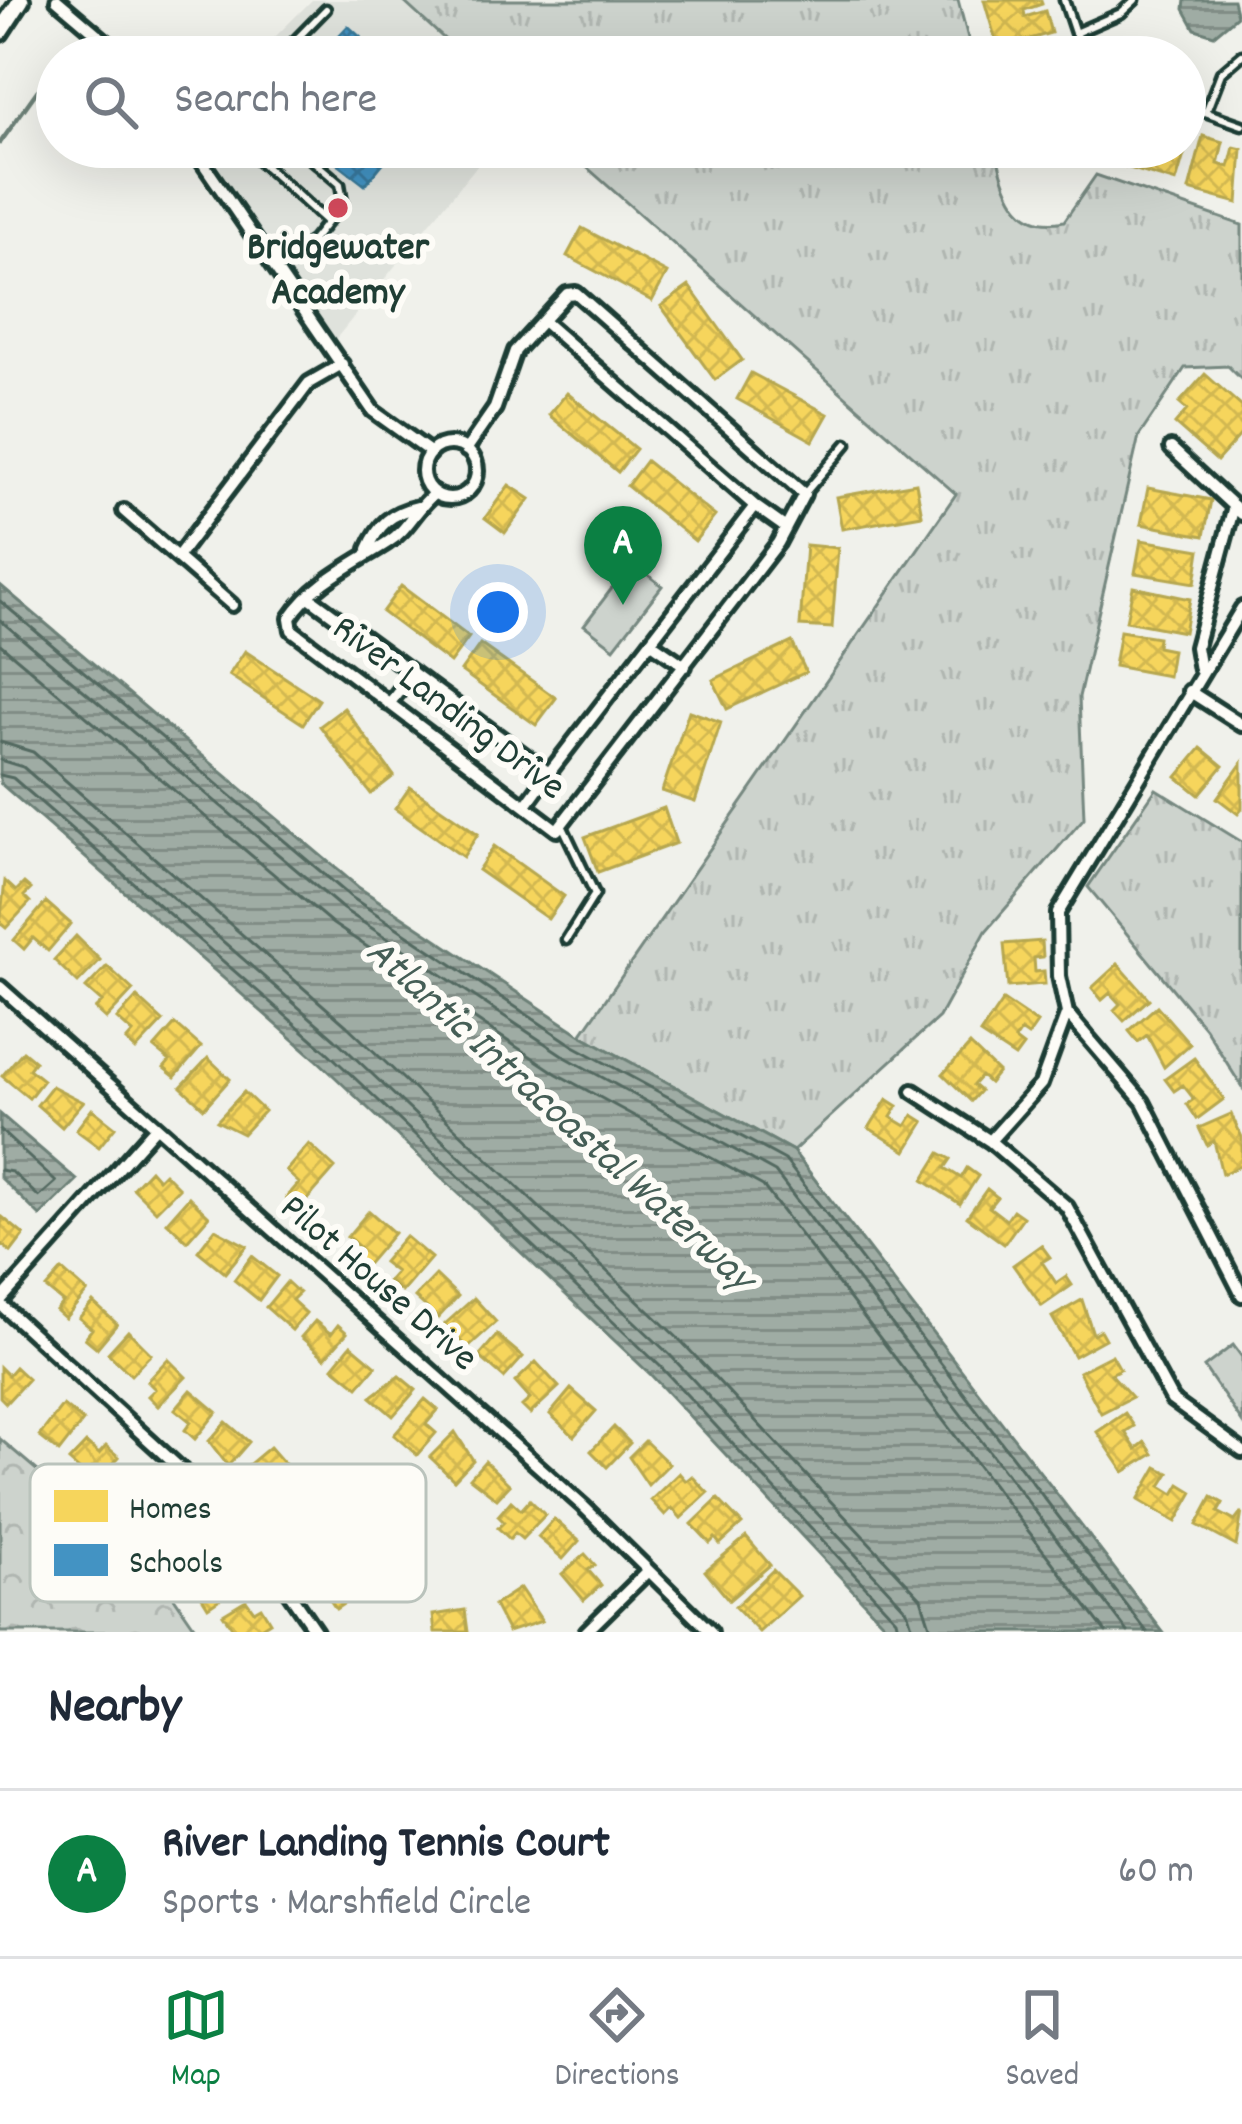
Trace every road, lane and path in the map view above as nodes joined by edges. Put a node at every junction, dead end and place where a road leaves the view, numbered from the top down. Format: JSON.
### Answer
{"nodes":[{"id":1,"x":21,"y":0,"type":"edge"},
{"id":2,"x":57,"y":0,"type":"edge"},
{"id":3,"x":1064,"y":0,"type":"edge"},
{"id":4,"x":1135,"y":0,"type":"edge"},
{"id":5,"x":326,"y":9,"type":"dead end"},
{"id":6,"x":0,"y":32,"type":"edge"},
{"id":7,"x":1075,"y":33,"type":"junction"},
{"id":8,"x":99,"y":36,"type":"edge"},
{"id":9,"x":300,"y":36,"type":"edge"},
{"id":10,"x":1076,"y":36,"type":"edge"},
{"id":11,"x":1241,"y":56,"type":"edge"},
{"id":12,"x":1206,"y":112,"type":"joint"},
{"id":13,"x":1242,"y":124,"type":"edge"},
{"id":14,"x":207,"y":168,"type":"edge"},
{"id":15,"x":267,"y":168,"type":"edge"},
{"id":16,"x":321,"y":168,"type":"edge"},
{"id":17,"x":327,"y":223,"type":"junction"},
{"id":18,"x":275,"y":267,"type":"junction"},
{"id":19,"x":543,"y":321,"type":"junction"},
{"id":20,"x":342,"y":364,"type":"junction"},
{"id":21,"x":847,"y":443,"type":"dead end"},
{"id":22,"x":1171,"y":448,"type":"dead end"},
{"id":23,"x":466,"y":450,"type":"junction"},
{"id":24,"x":430,"y":452,"type":"junction"},
{"id":25,"x":434,"y":493,"type":"junction"},
{"id":26,"x":804,"y":494,"type":"junction"},
{"id":27,"x":755,"y":506,"type":"junction"},
{"id":28,"x":1238,"y":510,"type":"edge"},
{"id":29,"x":124,"y":511,"type":"dead end"},
{"id":30,"x":786,"y":528,"type":"junction"},
{"id":31,"x":178,"y":556,"type":"junction"},
{"id":32,"x":309,"y":597,"type":"junction"},
{"id":33,"x":232,"y":605,"type":"dead end"},
{"id":34,"x":1242,"y":608,"type":"edge"},
{"id":35,"x":650,"y":642,"type":"junction"},
{"id":36,"x":685,"y":666,"type":"junction"},
{"id":37,"x":1200,"y":670,"type":"junction"},
{"id":38,"x":412,"y":673,"type":"junction"},
{"id":39,"x":1189,"y":691,"type":"junction"},
{"id":40,"x":388,"y":704,"type":"junction"},
{"id":41,"x":1242,"y":724,"type":"edge"},
{"id":42,"x":549,"y":773,"type":"junction"},
{"id":43,"x":525,"y":806,"type":"junction"},
{"id":44,"x":563,"y":827,"type":"junction"},
{"id":45,"x":566,"y":940,"type":"dead end"},
{"id":46,"x":0,"y":987,"type":"edge"},
{"id":47,"x":1067,"y":1013,"type":"junction"},
{"id":48,"x":913,"y":1091,"type":"dead end"},
{"id":49,"x":154,"y":1129,"type":"junction"},
{"id":50,"x":990,"y":1142,"type":"junction"},
{"id":51,"x":1242,"y":1295,"type":"edge"},
{"id":52,"x":0,"y":1303,"type":"edge"},
{"id":53,"x":1242,"y":1451,"type":"edge"},
{"id":54,"x":176,"y":1464,"type":"edge"},
{"id":55,"x":647,"y":1572,"type":"junction"},
{"id":56,"x":294,"y":1602,"type":"edge"},
{"id":57,"x":316,"y":1632,"type":"edge"},
{"id":58,"x":586,"y":1632,"type":"edge"},
{"id":59,"x":710,"y":1632,"type":"edge"}],
"edges":[{"from":1,"to":6,"type":"street"},
{"from":2,"to":8,"type":"street"},
{"from":3,"to":7,"type":"lane"},
{"from":4,"to":7,"type":"lane"},
{"from":5,"to":9,"type":"lane"},
{"from":7,"to":10,"type":"lane"},
{"from":11,"to":12,"type":"lane"},
{"from":12,"to":13,"type":"lane"},
{"from":14,"to":18,"type":"street"},
{"from":15,"to":17,"type":"lane"},
{"from":16,"to":17,"type":"lane"},
{"from":17,"to":18,"type":"lane"},
{"from":18,"to":20,"type":"street"},
{"from":19,"to":23,"type":"street","name":"River Landing Drive"},
{"from":19,"to":26,"type":"street"},
{"from":19,"to":27,"type":"street"},
{"from":20,"to":24,"type":"street"},
{"from":20,"to":31,"type":"street"},
{"from":21,"to":26,"type":"lane"},
{"from":22,"to":28,"type":"street"},
{"from":23,"to":24,"type":"street"},
{"from":23,"to":25,"type":"street","name":"River Landing Drive"},
{"from":24,"to":25,"type":"street"},
{"from":25,"to":32,"type":"street","name":"River Landing Drive"},
{"from":26,"to":30,"type":"street","name":"River Landing Drive"},
{"from":27,"to":30,"type":"street"},
{"from":27,"to":35,"type":"street"},
{"from":28,"to":37,"type":"street"},
{"from":29,"to":31,"type":"street"},
{"from":30,"to":36,"type":"street","name":"River Landing Drive"},
{"from":31,"to":33,"type":"street"},
{"from":32,"to":38,"type":"street"},
{"from":32,"to":40,"type":"street","name":"River Landing Drive"},
{"from":34,"to":37,"type":"street"},
{"from":35,"to":36,"type":"street"},
{"from":35,"to":42,"type":"street"},
{"from":36,"to":44,"type":"street","name":"River Landing Drive"},
{"from":37,"to":39,"type":"street"},
{"from":38,"to":40,"type":"street"},
{"from":38,"to":42,"type":"street"},
{"from":39,"to":41,"type":"street"},
{"from":39,"to":47,"type":"street"},
{"from":40,"to":43,"type":"street","name":"River Landing Drive"},
{"from":42,"to":43,"type":"street"},
{"from":43,"to":44,"type":"street","name":"River Landing Drive"},
{"from":44,"to":45,"type":"lane"},
{"from":46,"to":49,"type":"street","name":"Pilot House Drive"},
{"from":47,"to":50,"type":"street"},
{"from":47,"to":51,"type":"street"},
{"from":48,"to":50,"type":"street"},
{"from":49,"to":52,"type":"street"},
{"from":49,"to":55,"type":"street","name":"Pilot House Drive"},
{"from":50,"to":53,"type":"street"},
{"from":52,"to":54,"type":"street"},
{"from":55,"to":58,"type":"street"},
{"from":55,"to":59,"type":"street","name":"Pilot House Drive"},
{"from":56,"to":57,"type":"street"}]}
